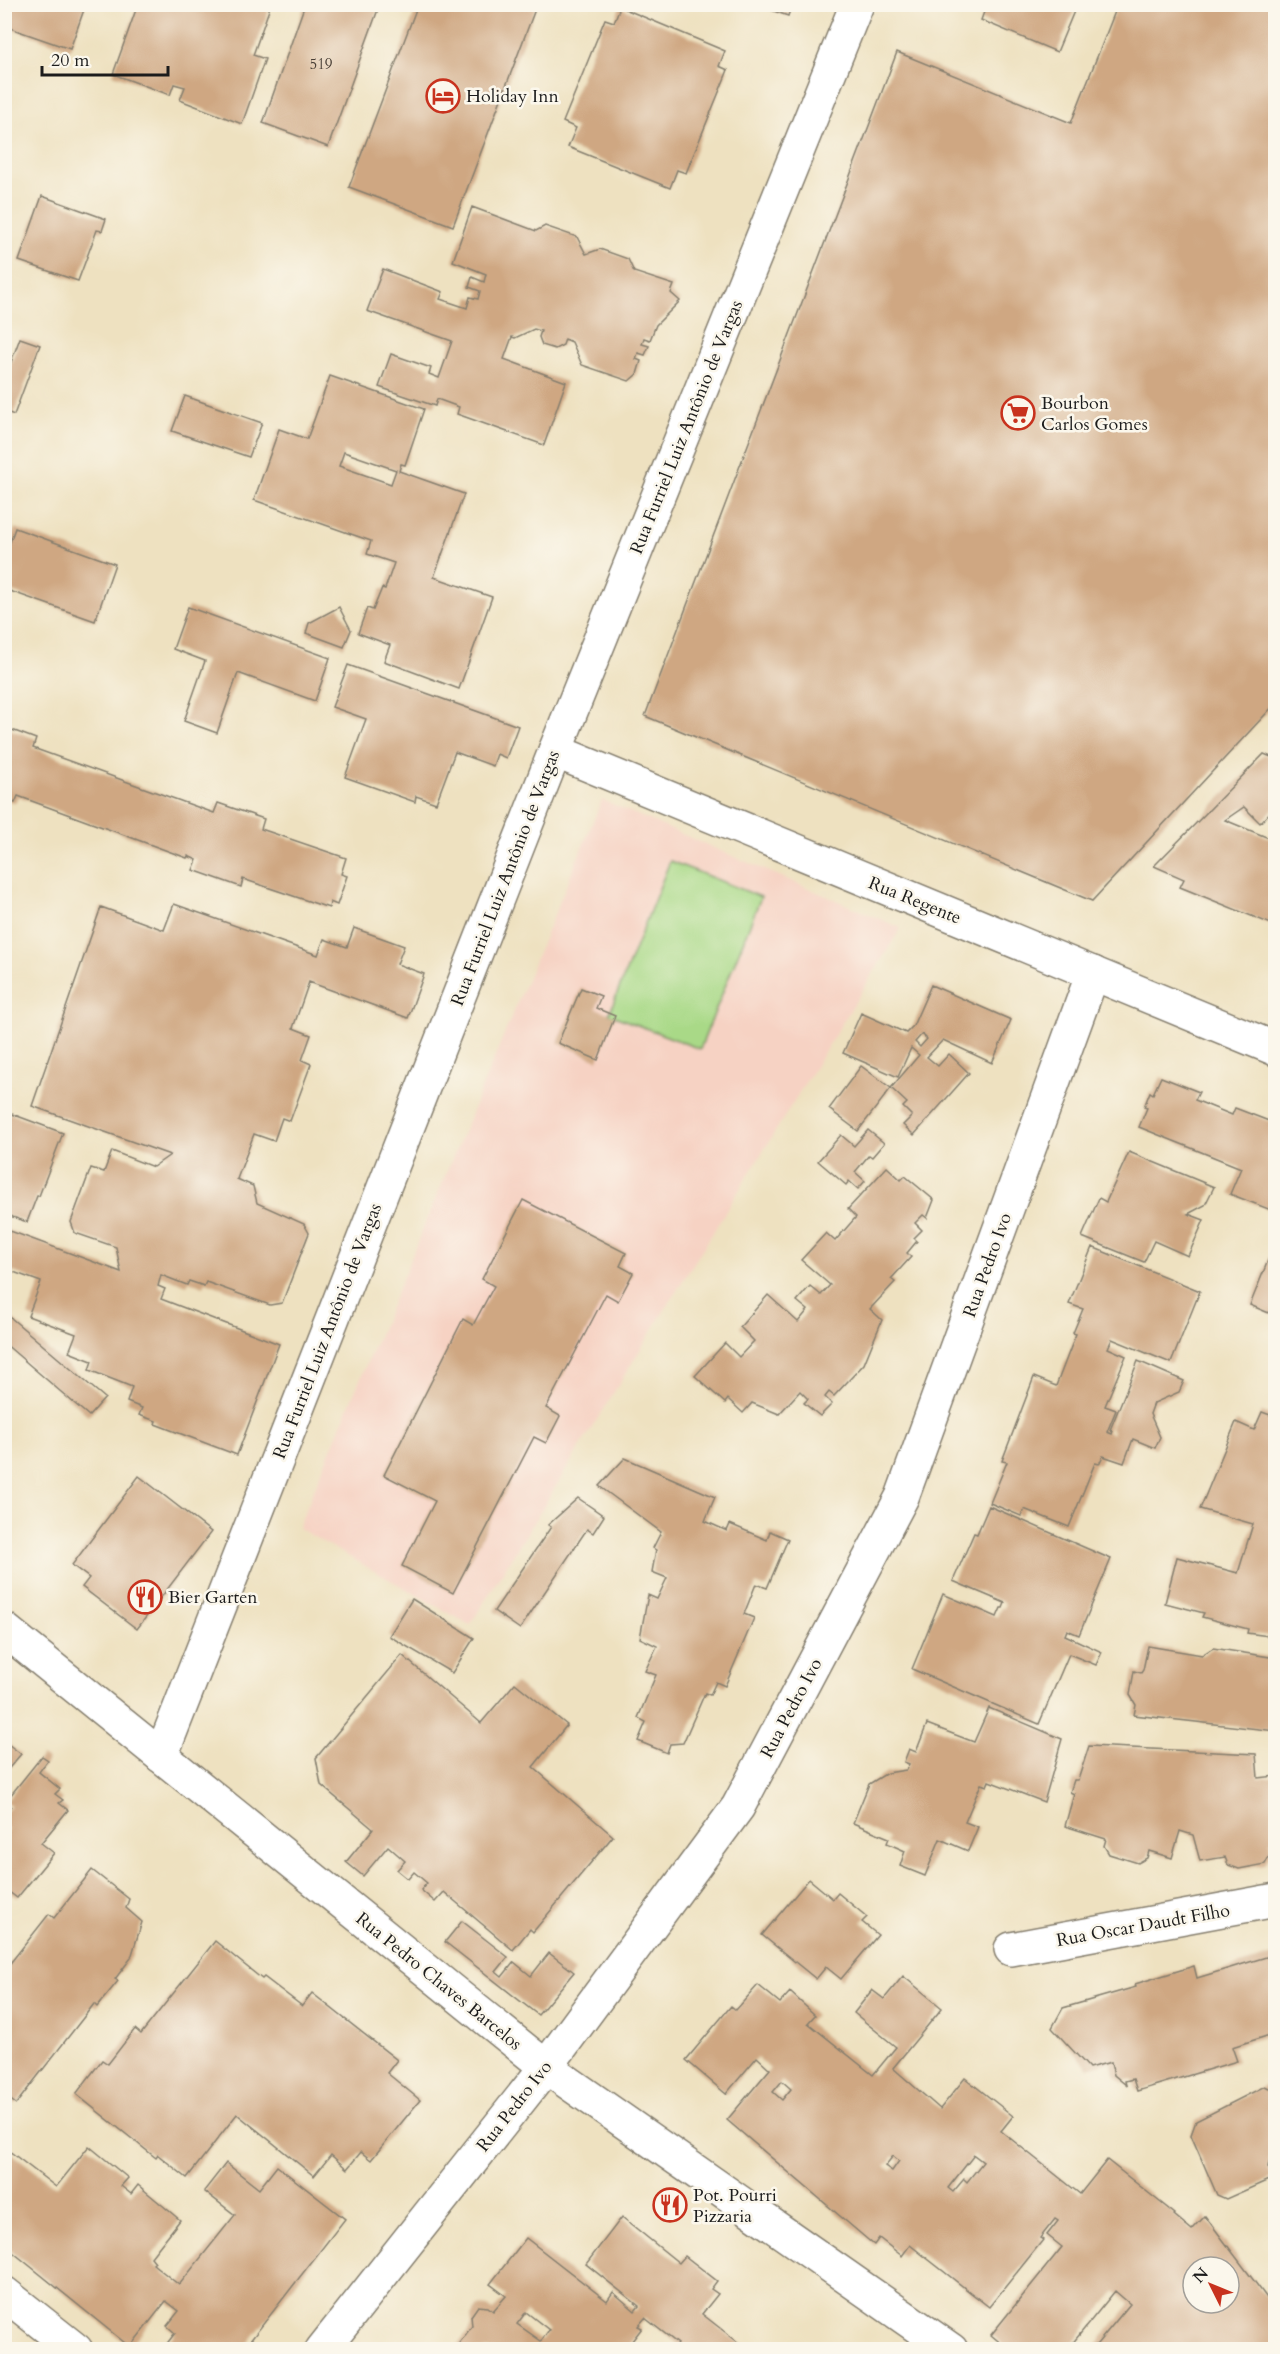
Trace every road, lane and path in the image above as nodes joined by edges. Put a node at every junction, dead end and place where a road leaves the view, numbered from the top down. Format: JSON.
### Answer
{"nodes":[{"id":1,"x":857,"y":4,"type":"edge"},
{"id":2,"x":555,"y":751,"type":"junction"},
{"id":3,"x":1093,"y":974,"type":"junction"},
{"id":4,"x":1275,"y":1049,"type":"edge"},
{"id":5,"x":4,"y":1629,"type":"edge"},
{"id":6,"x":161,"y":1756,"type":"junction"},
{"id":7,"x":1275,"y":1900,"type":"edge"},
{"id":8,"x":1011,"y":1949,"type":"dead end"},
{"id":9,"x":546,"y":2067,"type":"junction"},
{"id":10,"x":4,"y":2293,"type":"edge"},
{"id":11,"x":76,"y":2349,"type":"edge"},
{"id":12,"x":322,"y":2349,"type":"edge"},
{"id":13,"x":951,"y":2349,"type":"edge"}],
"edges":[{"from":1,"to":2,"type":"street","name":"Rua Furriel Luiz Antônio de Vargas"},
{"from":2,"to":3,"type":"street","name":"Rua Regente"},
{"from":2,"to":6,"type":"street","name":"Rua Furriel Luiz Antônio de Vargas"},
{"from":3,"to":4,"type":"street","name":"Rua Regente"},
{"from":3,"to":9,"type":"street","name":"Rua Pedro Ivo"},
{"from":5,"to":6,"type":"street","name":"Rua Pedro Chaves Barcelos"},
{"from":6,"to":9,"type":"street","name":"Rua Pedro Chaves Barcelos"},
{"from":7,"to":8,"type":"street","name":"Rua Oscar Daudt Filho"},
{"from":9,"to":12,"type":"street","name":"Rua Pedro Ivo"},
{"from":9,"to":13,"type":"street","name":"Rua Pedro Chaves Barcelos"},
{"from":10,"to":11,"type":"street"}]}
